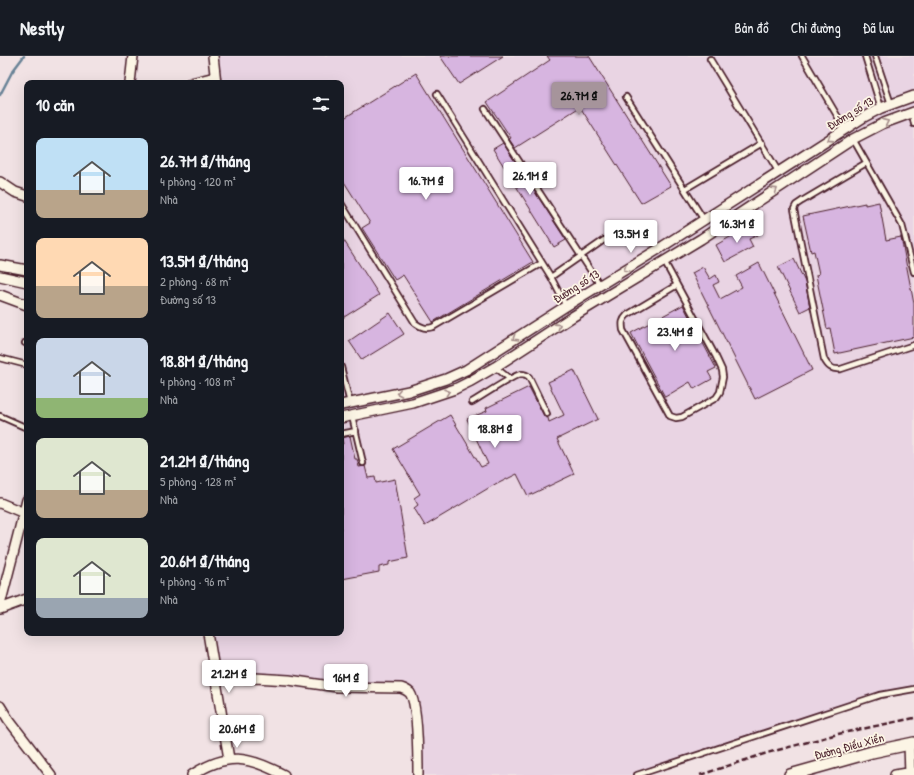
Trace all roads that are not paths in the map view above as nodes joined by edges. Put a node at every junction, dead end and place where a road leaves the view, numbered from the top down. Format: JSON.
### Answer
{"nodes":[{"id":1,"x":133,"y":56,"type":"edge"},
{"id":2,"x":213,"y":56,"type":"edge"},
{"id":3,"x":802,"y":56,"type":"edge"},
{"id":4,"x":865,"y":56,"type":"edge"},
{"id":5,"x":874,"y":56,"type":"edge"},
{"id":6,"x":710,"y":60,"type":"dead end"},
{"id":7,"x":130,"y":80,"type":"edge"},
{"id":8,"x":215,"y":80,"type":"edge"},
{"id":9,"x":437,"y":94,"type":"dead end"},
{"id":10,"x":914,"y":96,"type":"edge"},
{"id":11,"x":626,"y":97,"type":"dead end"},
{"id":12,"x":891,"y":104,"type":"junction"},
{"id":13,"x":485,"y":108,"type":"dead end"},
{"id":14,"x":881,"y":108,"type":"junction"},
{"id":15,"x":913,"y":112,"type":"edge"},
{"id":16,"x":914,"y":124,"type":"edge"},
{"id":17,"x":845,"y":129,"type":"junction"},
{"id":18,"x":853,"y":140,"type":"junction"},
{"id":19,"x":762,"y":143,"type":"junction"},
{"id":20,"x":866,"y":163,"type":"junction"},
{"id":21,"x":778,"y":172,"type":"junction"},
{"id":22,"x":0,"y":182,"type":"edge"},
{"id":23,"x":685,"y":189,"type":"junction"},
{"id":24,"x":24,"y":195,"type":"edge"},
{"id":25,"x":344,"y":208,"type":"edge"},
{"id":26,"x":704,"y":220,"type":"junction"},
{"id":27,"x":604,"y":240,"type":"dead end"},
{"id":28,"x":657,"y":250,"type":"junction"},
{"id":29,"x":582,"y":255,"type":"junction"},
{"id":30,"x":664,"y":261,"type":"junction"},
{"id":31,"x":542,"y":263,"type":"junction"},
{"id":32,"x":0,"y":265,"type":"edge"},
{"id":33,"x":24,"y":269,"type":"edge"},
{"id":34,"x":914,"y":272,"type":"edge"},
{"id":35,"x":0,"y":276,"type":"edge"},
{"id":36,"x":551,"y":277,"type":"junction"},
{"id":37,"x":24,"y":281,"type":"edge"},
{"id":38,"x":600,"y":285,"type":"junction"},
{"id":39,"x":678,"y":285,"type":"junction"},
{"id":40,"x":0,"y":295,"type":"edge"},
{"id":41,"x":24,"y":305,"type":"edge"},
{"id":42,"x":566,"y":306,"type":"junction"},
{"id":43,"x":572,"y":317,"type":"junction"},
{"id":44,"x":914,"y":345,"type":"edge"},
{"id":45,"x":0,"y":358,"type":"edge"},
{"id":46,"x":24,"y":364,"type":"edge"},
{"id":47,"x":495,"y":367,"type":"junction"},
{"id":48,"x":510,"y":379,"type":"junction"},
{"id":49,"x":472,"y":402,"type":"dead end"},
{"id":50,"x":345,"y":404,"type":"edge"},
{"id":51,"x":547,"y":414,"type":"dead end"},
{"id":52,"x":0,"y":416,"type":"edge"},
{"id":53,"x":352,"y":416,"type":"junction"},
{"id":54,"x":344,"y":417,"type":"edge"},
{"id":55,"x":24,"y":427,"type":"edge"},
{"id":56,"x":356,"y":431,"type":"junction"},
{"id":57,"x":344,"y":433,"type":"edge"},
{"id":58,"x":363,"y":463,"type":"dead end"},
{"id":59,"x":0,"y":503,"type":"edge"},
{"id":60,"x":24,"y":513,"type":"joint"},
{"id":61,"x":24,"y":600,"type":"edge"},
{"id":62,"x":0,"y":605,"type":"edge"},
{"id":63,"x":0,"y":610,"type":"edge"},
{"id":64,"x":209,"y":636,"type":"edge"},
{"id":65,"x":216,"y":679,"type":"junction"},
{"id":66,"x":914,"y":689,"type":"edge"},
{"id":67,"x":0,"y":706,"type":"edge"},
{"id":68,"x":912,"y":744,"type":"edge"},
{"id":69,"x":229,"y":759,"type":"junction"},
{"id":70,"x":911,"y":773,"type":"edge"},
{"id":71,"x":51,"y":775,"type":"edge"},
{"id":72,"x":192,"y":775,"type":"edge"},
{"id":73,"x":284,"y":775,"type":"edge"},
{"id":74,"x":418,"y":775,"type":"edge"},
{"id":75,"x":637,"y":775,"type":"edge"},
{"id":76,"x":790,"y":775,"type":"edge"},
{"id":77,"x":895,"y":775,"type":"edge"}],
"edges":[{"from":1,"to":7,"type":"street"},
{"from":2,"to":8,"type":"street"},
{"from":3,"to":17,"type":"lane"},
{"from":4,"to":14,"type":"lane"},
{"from":5,"to":12,"type":"lane"},
{"from":6,"to":19,"type":"lane"},
{"from":9,"to":31,"type":"lane"},
{"from":10,"to":12,"type":"street","name":"Đường số 13"},
{"from":11,"to":23,"type":"lane"},
{"from":12,"to":14,"type":"street","name":"Đường số 13"},
{"from":13,"to":29,"type":"lane"},
{"from":14,"to":17,"type":"street","name":"Đường số 13"},
{"from":15,"to":16,"type":"lane"},
{"from":18,"to":15,"type":"street","name":"Đường số 13","one_way":true},
{"from":17,"to":18,"type":"street"},
{"from":17,"to":21,"type":"street","name":"Đường số 13","one_way":true},
{"from":18,"to":20,"type":"lane"},
{"from":30,"to":18,"type":"street","name":"Đường số 13","one_way":true},
{"from":19,"to":21,"type":"lane"},
{"from":19,"to":23,"type":"lane"},
{"from":20,"to":34,"type":"lane"},
{"from":20,"to":44,"type":"lane"},
{"from":21,"to":26,"type":"street","name":"Đường số 13"},
{"from":22,"to":24,"type":"street"},
{"from":23,"to":26,"type":"lane"},
{"from":25,"to":31,"type":"lane"},
{"from":26,"to":28,"type":"street","name":"Đường số 13"},
{"from":27,"to":29,"type":"lane"},
{"from":28,"to":30,"type":"street"},
{"from":28,"to":38,"type":"street","name":"Đường số 13","one_way":true},
{"from":29,"to":36,"type":"lane"},
{"from":29,"to":38,"type":"lane"},
{"from":30,"to":39,"type":"lane"},
{"from":30,"to":43,"type":"street","name":"Đường số 13"},
{"from":31,"to":36,"type":"lane"},
{"from":32,"to":33,"type":"street"},
{"from":35,"to":37,"type":"street"},
{"from":36,"to":42,"type":"lane"},
{"from":38,"to":42,"type":"street","name":"Đường số 13"},
{"from":39,"to":39,"type":"lane"},
{"from":40,"to":41,"type":"street"},
{"from":42,"to":43,"type":"street"},
{"from":42,"to":50,"type":"street","name":"Đường số 13","one_way":true},
{"from":47,"to":43,"type":"street","name":"Đường số 13","one_way":true},
{"from":45,"to":46,"type":"lane"},
{"from":47,"to":48,"type":"lane"},
{"from":53,"to":47,"type":"street","name":"Đường số 13","one_way":true},
{"from":48,"to":49,"type":"lane"},
{"from":48,"to":51,"type":"lane"},
{"from":50,"to":53,"type":"street"},
{"from":52,"to":55,"type":"lane"},
{"from":53,"to":54,"type":"street","name":"Đường số 13"},
{"from":53,"to":56,"type":"lane"},
{"from":56,"to":57,"type":"lane"},
{"from":56,"to":58,"type":"lane"},
{"from":59,"to":60,"type":"street"},
{"from":60,"to":62,"type":"street"},
{"from":61,"to":63,"type":"street"},
{"from":64,"to":65,"type":"street"},
{"from":65,"to":69,"type":"street"},
{"from":65,"to":74,"type":"street"},
{"from":66,"to":75,"type":"lane"},
{"from":67,"to":71,"type":"street"},
{"from":68,"to":70,"type":"street"},
{"from":68,"to":76,"type":"street","name":"Đường Điểu Xiển"},
{"from":69,"to":72,"type":"street"},
{"from":69,"to":73,"type":"street"},
{"from":70,"to":77,"type":"street"}]}
